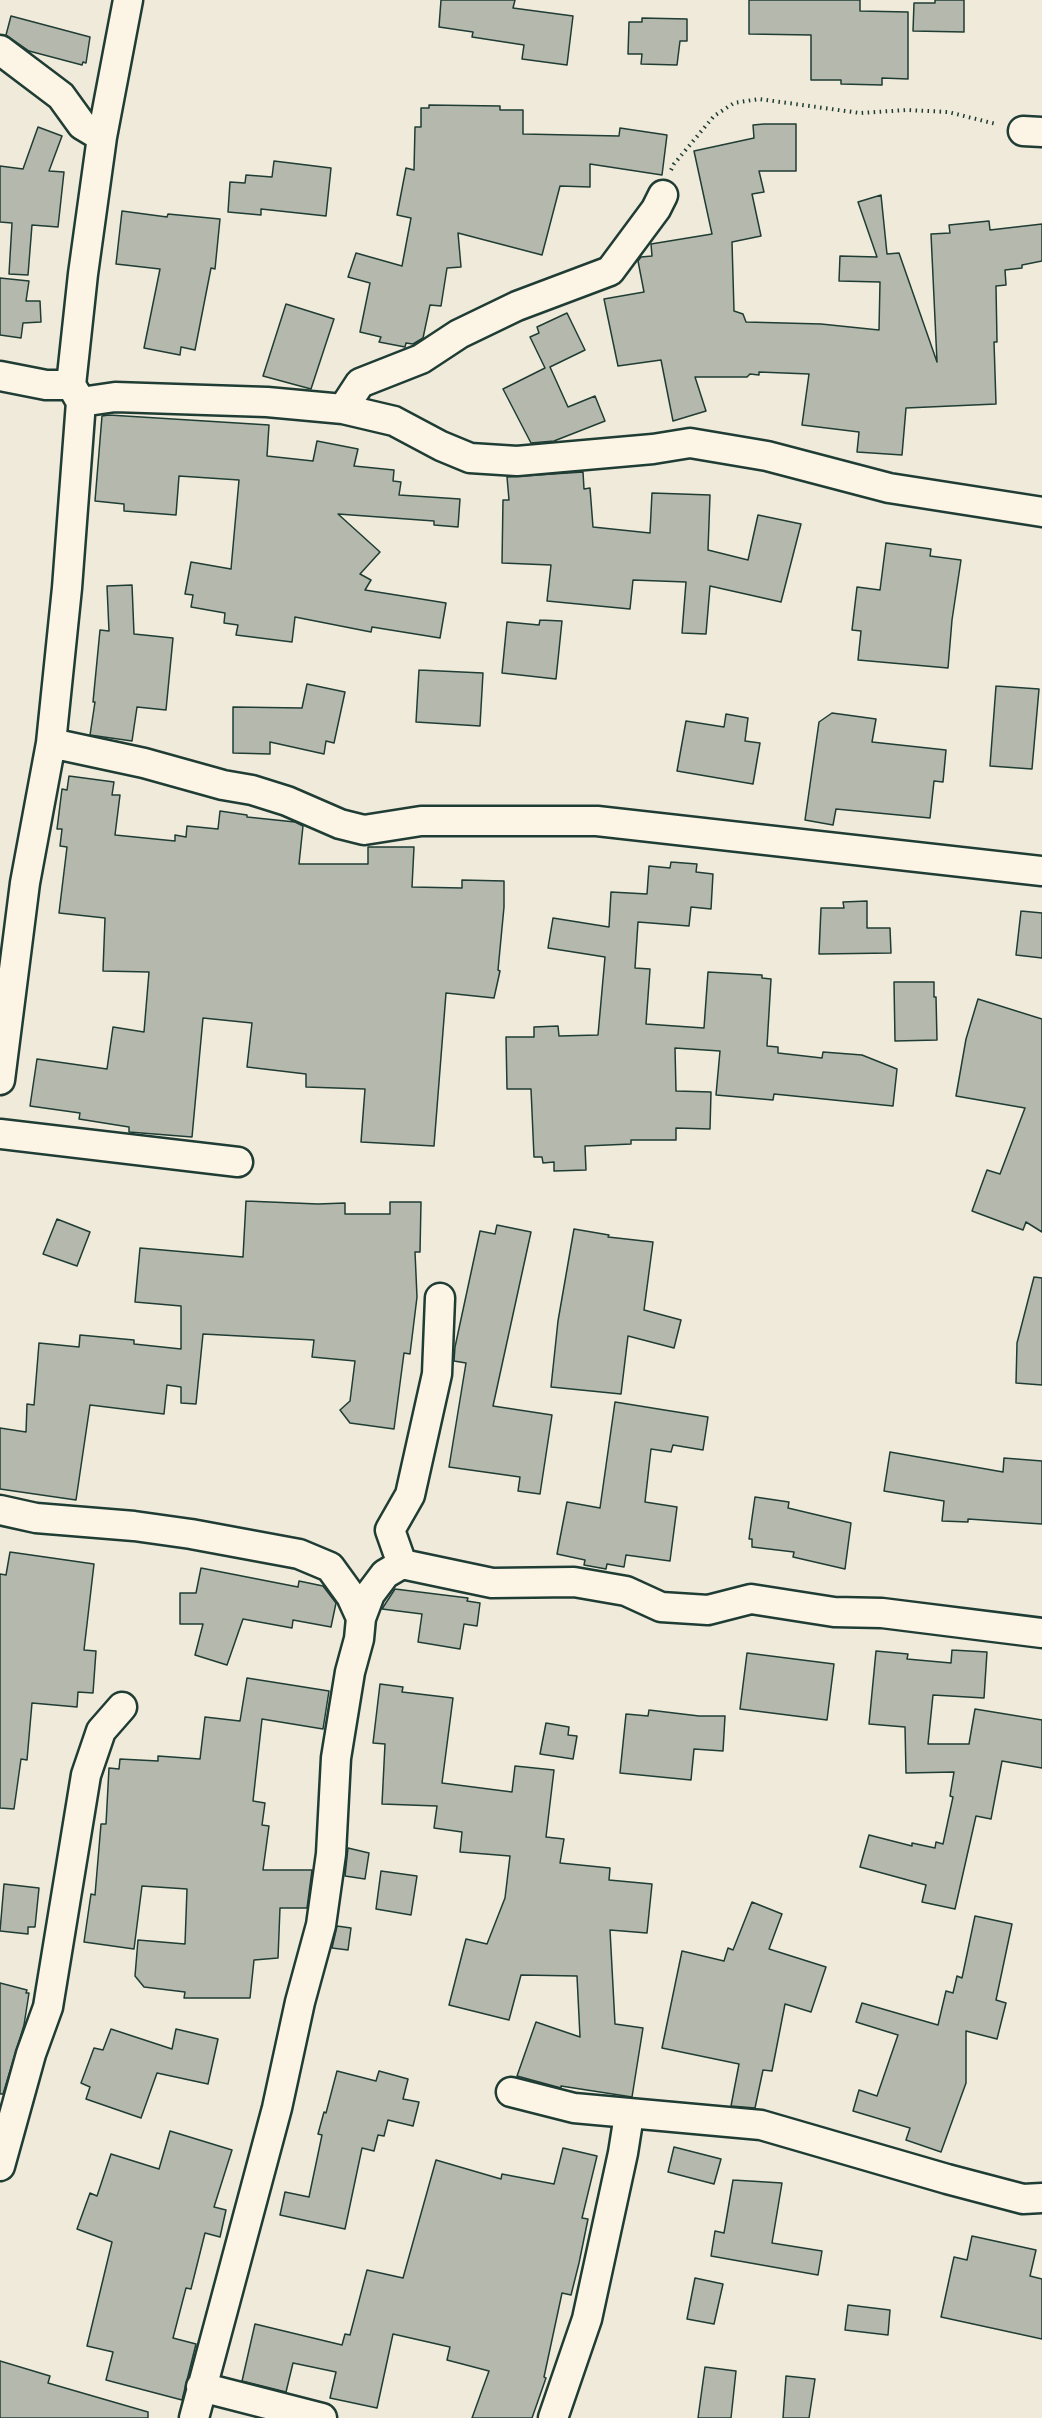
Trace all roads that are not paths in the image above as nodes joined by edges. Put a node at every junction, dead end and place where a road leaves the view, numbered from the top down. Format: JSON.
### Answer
{"nodes":[{"id":1,"x":128,"y":0,"type":"edge"},
{"id":2,"x":0,"y":50,"type":"edge"},
{"id":3,"x":102,"y":137,"type":"junction"},
{"id":4,"x":663,"y":195,"type":"road end"},
{"id":5,"x":0,"y":376,"type":"edge"},
{"id":6,"x":76,"y":394,"type":"junction"},
{"id":7,"x":343,"y":409,"type":"junction"},
{"id":8,"x":1042,"y":512,"type":"edge"},
{"id":9,"x":51,"y":742,"type":"junction"},
{"id":10,"x":1042,"y":871,"type":"edge"},
{"id":11,"x":0,"y":1080,"type":"edge"},
{"id":12,"x":0,"y":1134,"type":"edge"},
{"id":13,"x":238,"y":1162,"type":"dead end"},
{"id":14,"x":440,"y":1298,"type":"dead end"},
{"id":15,"x":0,"y":1510,"type":"edge"},
{"id":16,"x":402,"y":1564,"type":"junction"},
{"id":17,"x":361,"y":1618,"type":"junction"},
{"id":18,"x":1042,"y":1633,"type":"edge"},
{"id":19,"x":122,"y":1707,"type":"dead end"},
{"id":20,"x":511,"y":2092,"type":"dead end"},
{"id":21,"x":629,"y":2115,"type":"junction"},
{"id":22,"x":0,"y":2166,"type":"edge"},
{"id":23,"x":1042,"y":2198,"type":"edge"},
{"id":24,"x":201,"y":2387,"type":"junction"},
{"id":25,"x":194,"y":2418,"type":"edge"},
{"id":26,"x":322,"y":2418,"type":"edge"},
{"id":27,"x":553,"y":2418,"type":"edge"}],
"edges":[{"from":1,"to":3,"type":"street"},
{"from":2,"to":3,"type":"street"},
{"from":3,"to":6,"type":"street"},
{"from":4,"to":7,"type":"street"},
{"from":5,"to":6,"type":"street"},
{"from":6,"to":7,"type":"street"},
{"from":6,"to":9,"type":"street"},
{"from":7,"to":8,"type":"street"},
{"from":9,"to":10,"type":"street"},
{"from":9,"to":11,"type":"street"},
{"from":12,"to":13,"type":"street"},
{"from":14,"to":16,"type":"street"},
{"from":15,"to":17,"type":"street"},
{"from":16,"to":17,"type":"street"},
{"from":16,"to":18,"type":"street"},
{"from":17,"to":24,"type":"street"},
{"from":19,"to":22,"type":"street"},
{"from":20,"to":21,"type":"street"},
{"from":21,"to":23,"type":"street"},
{"from":21,"to":27,"type":"street"},
{"from":24,"to":25,"type":"street"},
{"from":24,"to":26,"type":"street"}]}
